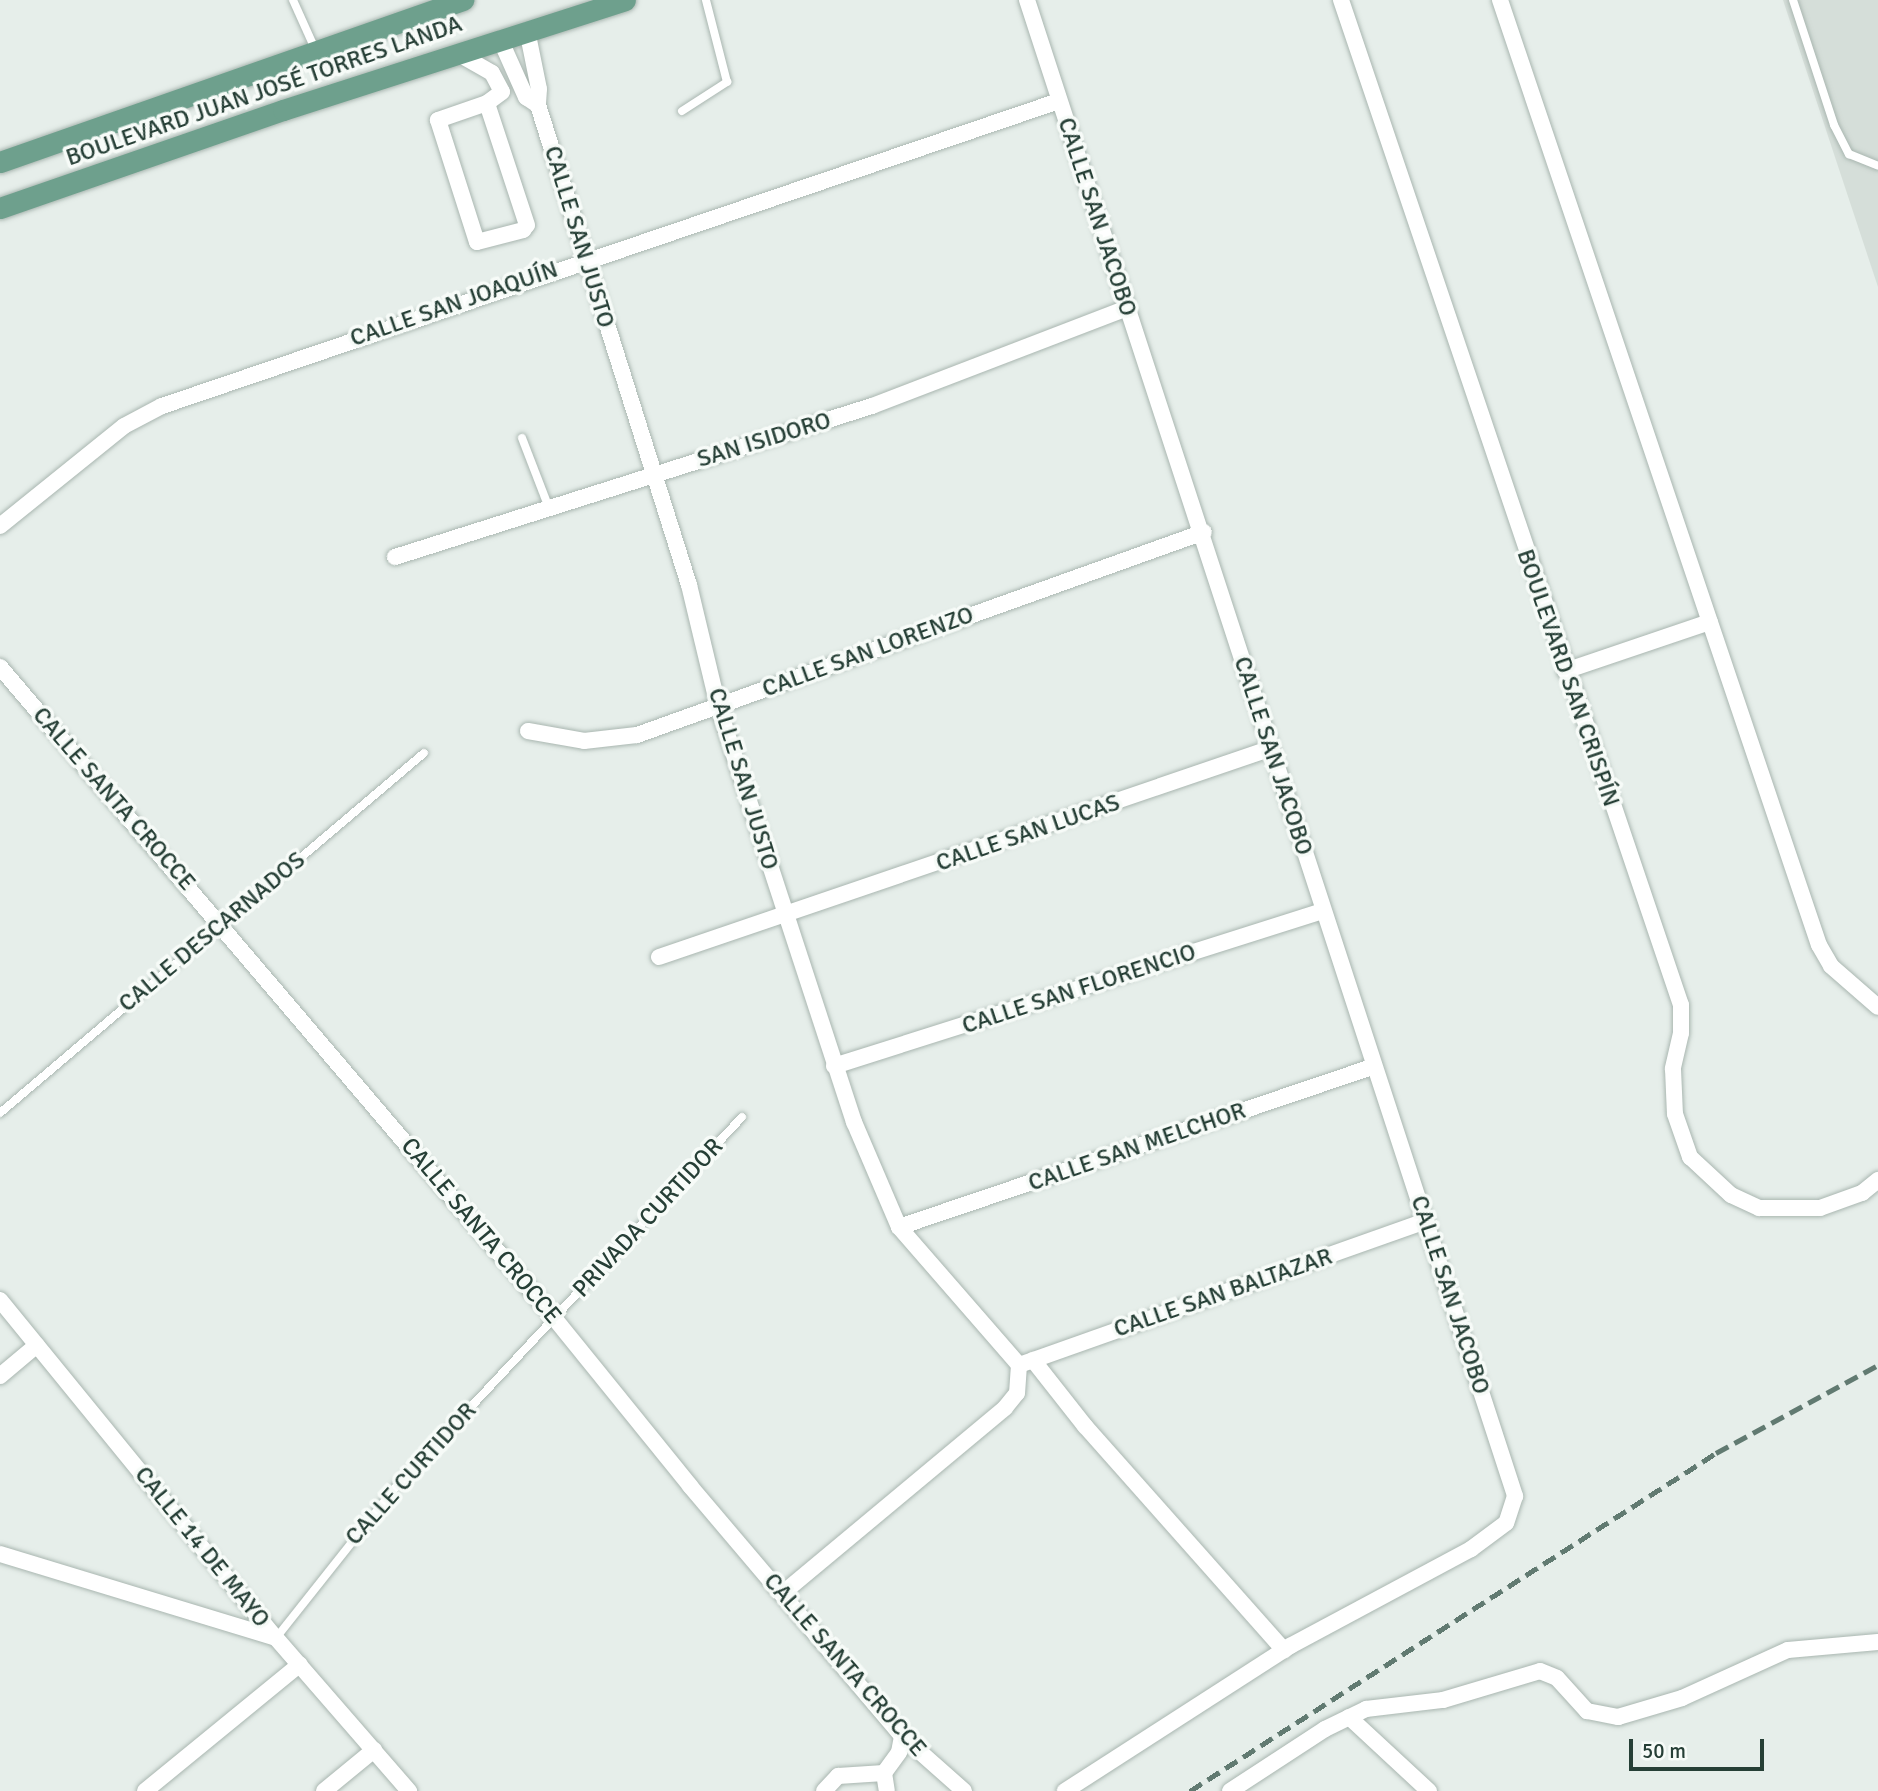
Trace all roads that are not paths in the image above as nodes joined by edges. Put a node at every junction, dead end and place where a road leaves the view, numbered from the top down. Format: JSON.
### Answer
{"nodes":[{"id":1,"x":293,"y":0,"type":"edge"},
{"id":2,"x":463,"y":0,"type":"edge"},
{"id":3,"x":625,"y":0,"type":"edge"},
{"id":4,"x":706,"y":0,"type":"edge"},
{"id":5,"x":1027,"y":0,"type":"edge"},
{"id":6,"x":1341,"y":0,"type":"edge"},
{"id":7,"x":1500,"y":0,"type":"edge"},
{"id":8,"x":1793,"y":0,"type":"edge"},
{"id":9,"x":527,"y":30,"type":"junction"},
{"id":10,"x":500,"y":39,"type":"junction"},
{"id":11,"x":316,"y":51,"type":"junction"},
{"id":12,"x":457,"y":53,"type":"junction"},
{"id":13,"x":1059,"y":101,"type":"junction"},
{"id":14,"x":487,"y":103,"type":"junction"},
{"id":15,"x":538,"y":105,"type":"junction"},
{"id":16,"x":682,"y":111,"type":"dead end"},
{"id":17,"x":0,"y":162,"type":"edge"},
{"id":18,"x":1878,"y":166,"type":"edge"},
{"id":19,"x":0,"y":208,"type":"edge"},
{"id":20,"x":586,"y":258,"type":"junction"},
{"id":21,"x":1127,"y":308,"type":"junction"},
{"id":22,"x":522,"y":438,"type":"dead end"},
{"id":23,"x":654,"y":474,"type":"junction"},
{"id":24,"x":549,"y":508,"type":"junction"},
{"id":25,"x":0,"y":526,"type":"edge"},
{"id":26,"x":1204,"y":532,"type":"junction"},
{"id":27,"x":395,"y":557,"type":"dead end"},
{"id":28,"x":1710,"y":622,"type":"junction"},
{"id":29,"x":0,"y":667,"type":"edge"},
{"id":30,"x":1565,"y":671,"type":"junction"},
{"id":31,"x":719,"y":706,"type":"junction"},
{"id":32,"x":528,"y":731,"type":"dead end"},
{"id":33,"x":1269,"y":749,"type":"junction"},
{"id":34,"x":425,"y":753,"type":"dead end"},
{"id":35,"x":1324,"y":911,"type":"junction"},
{"id":36,"x":786,"y":917,"type":"junction"},
{"id":37,"x":220,"y":923,"type":"junction"},
{"id":38,"x":660,"y":957,"type":"dead end"},
{"id":39,"x":1878,"y":1007,"type":"edge"},
{"id":40,"x":834,"y":1066,"type":"junction"},
{"id":41,"x":1375,"y":1066,"type":"junction"},
{"id":42,"x":0,"y":1113,"type":"edge"},
{"id":43,"x":742,"y":1117,"type":"dead end"},
{"id":44,"x":1878,"y":1180,"type":"edge"},
{"id":45,"x":1426,"y":1221,"type":"junction"},
{"id":46,"x":899,"y":1227,"type":"junction"},
{"id":47,"x":0,"y":1300,"type":"edge"},
{"id":48,"x":555,"y":1319,"type":"junction"},
{"id":49,"x":37,"y":1345,"type":"junction"},
{"id":50,"x":1026,"y":1363,"type":"junction"},
{"id":51,"x":0,"y":1376,"type":"edge"},
{"id":52,"x":0,"y":1554,"type":"edge"},
{"id":53,"x":783,"y":1593,"type":"junction"},
{"id":54,"x":276,"y":1638,"type":"junction"},
{"id":55,"x":1878,"y":1642,"type":"edge"},
{"id":56,"x":1284,"y":1650,"type":"junction"},
{"id":57,"x":300,"y":1664,"type":"junction"},
{"id":58,"x":1356,"y":1721,"type":"junction"},
{"id":59,"x":902,"y":1736,"type":"junction"},
{"id":60,"x":374,"y":1751,"type":"junction"},
{"id":61,"x":884,"y":1773,"type":"junction"},
{"id":62,"x":145,"y":1791,"type":"edge"},
{"id":63,"x":324,"y":1791,"type":"edge"},
{"id":64,"x":409,"y":1791,"type":"edge"},
{"id":65,"x":824,"y":1791,"type":"edge"},
{"id":66,"x":887,"y":1791,"type":"edge"},
{"id":67,"x":964,"y":1791,"type":"edge"},
{"id":68,"x":1065,"y":1791,"type":"edge"},
{"id":69,"x":1230,"y":1791,"type":"edge"},
{"id":70,"x":1429,"y":1791,"type":"edge"}],
"edges":[{"from":1,"to":11,"type":"lane"},
{"from":2,"to":11,"type":"main road","name":"BOULEVARD JUAN JOSÉ TORRES LANDA"},
{"from":3,"to":9,"type":"main road","name":"BOULEVARD JUAN JOSÉ TORRES LANDA"},
{"from":4,"to":16,"type":"lane"},
{"from":5,"to":13,"type":"street","name":"CALLE SAN JACOBO"},
{"from":6,"to":30,"type":"street","name":"BOULEVARD SAN CRISPÍN"},
{"from":7,"to":28,"type":"street"},
{"from":8,"to":18,"type":"lane"},
{"from":9,"to":10,"type":"main road","name":"BOULEVARD JUAN JOSÉ TORRES LANDA"},
{"from":9,"to":15,"type":"street","name":"CALLE SAN JUSTO"},
{"from":10,"to":12,"type":"main road","name":"BOULEVARD JUAN JOSÉ TORRES LANDA"},
{"from":10,"to":15,"type":"street","name":"CALLE SAN JUSTO"},
{"from":11,"to":17,"type":"main road","name":"BOULEVARD JUAN JOSÉ TORRES LANDA"},
{"from":12,"to":14,"type":"street"},
{"from":12,"to":19,"type":"main road","name":"BOULEVARD JUAN JOSÉ TORRES LANDA"},
{"from":13,"to":20,"type":"street","name":"CALLE SAN JOAQUÍN"},
{"from":13,"to":21,"type":"street","name":"CALLE SAN JACOBO"},
{"from":14,"to":14,"type":"street"},
{"from":15,"to":20,"type":"street","name":"CALLE SAN JUSTO"},
{"from":20,"to":23,"type":"street","name":"CALLE SAN JUSTO"},
{"from":20,"to":25,"type":"street","name":"CALLE SAN JOAQUÍN"},
{"from":21,"to":23,"type":"street","name":"SAN ISIDORO"},
{"from":21,"to":26,"type":"street","name":"CALLE SAN JACOBO"},
{"from":22,"to":24,"type":"lane"},
{"from":23,"to":24,"type":"street","name":"SAN ISIDORO"},
{"from":23,"to":31,"type":"street","name":"CALLE SAN JUSTO"},
{"from":24,"to":27,"type":"street","name":"SAN ISIDORO"},
{"from":26,"to":31,"type":"street","name":"CALLE SAN LORENZO"},
{"from":26,"to":33,"type":"street","name":"CALLE SAN JACOBO"},
{"from":28,"to":30,"type":"street"},
{"from":28,"to":39,"type":"street"},
{"from":29,"to":37,"type":"street","name":"CALLE SANTA CROCCE"},
{"from":30,"to":44,"type":"street","name":"BOULEVARD SAN CRISPÍN"},
{"from":31,"to":32,"type":"street","name":"CALLE SAN LORENZO"},
{"from":31,"to":36,"type":"street","name":"CALLE SAN JUSTO"},
{"from":33,"to":35,"type":"street","name":"CALLE SAN JACOBO"},
{"from":33,"to":36,"type":"street","name":"CALLE SAN LUCAS"},
{"from":34,"to":37,"type":"lane","name":"CALLE DESCARNADOS"},
{"from":35,"to":40,"type":"street","name":"CALLE SAN FLORENCIO"},
{"from":35,"to":41,"type":"street","name":"CALLE SAN JACOBO"},
{"from":36,"to":38,"type":"street","name":"CALLE SAN LUCAS"},
{"from":36,"to":40,"type":"street","name":"CALLE SAN JUSTO"},
{"from":37,"to":42,"type":"lane","name":"CALLE DESCARNADOS"},
{"from":37,"to":48,"type":"street","name":"CALLE SANTA CROCCE"},
{"from":40,"to":46,"type":"street","name":"CALLE SAN JUSTO"},
{"from":41,"to":45,"type":"street","name":"CALLE SAN JACOBO"},
{"from":41,"to":46,"type":"street","name":"CALLE SAN MELCHOR"},
{"from":43,"to":48,"type":"lane","name":"PRIVADA CURTIDOR"},
{"from":45,"to":50,"type":"street","name":"CALLE SAN BALTAZAR"},
{"from":45,"to":56,"type":"street","name":"CALLE SAN JACOBO"},
{"from":46,"to":50,"type":"street","name":"CALLE SAN JUSTO"},
{"from":47,"to":49,"type":"street","name":"CALLE 14 DE MAYO"},
{"from":48,"to":53,"type":"street","name":"CALLE SANTA CROCCE"},
{"from":48,"to":54,"type":"lane","name":"CALLE CURTIDOR"},
{"from":49,"to":51,"type":"street"},
{"from":49,"to":54,"type":"street","name":"CALLE 14 DE MAYO"},
{"from":50,"to":53,"type":"street"},
{"from":50,"to":56,"type":"street","name":"CALLE SAN JUSTO"},
{"from":52,"to":54,"type":"street"},
{"from":53,"to":59,"type":"street","name":"CALLE SANTA CROCCE"},
{"from":54,"to":57,"type":"street","name":"CALLE 14 DE MAYO"},
{"from":55,"to":58,"type":"street"},
{"from":56,"to":68,"type":"street"},
{"from":57,"to":60,"type":"street","name":"CALLE 14 DE MAYO"},
{"from":57,"to":62,"type":"street"},
{"from":58,"to":69,"type":"street"},
{"from":58,"to":70,"type":"street"},
{"from":59,"to":61,"type":"street"},
{"from":59,"to":67,"type":"street","name":"CALLE SANTA CROCCE"},
{"from":60,"to":63,"type":"street"},
{"from":60,"to":64,"type":"street","name":"CALLE 14 DE MAYO"},
{"from":61,"to":65,"type":"street"},
{"from":61,"to":66,"type":"street"}]}
